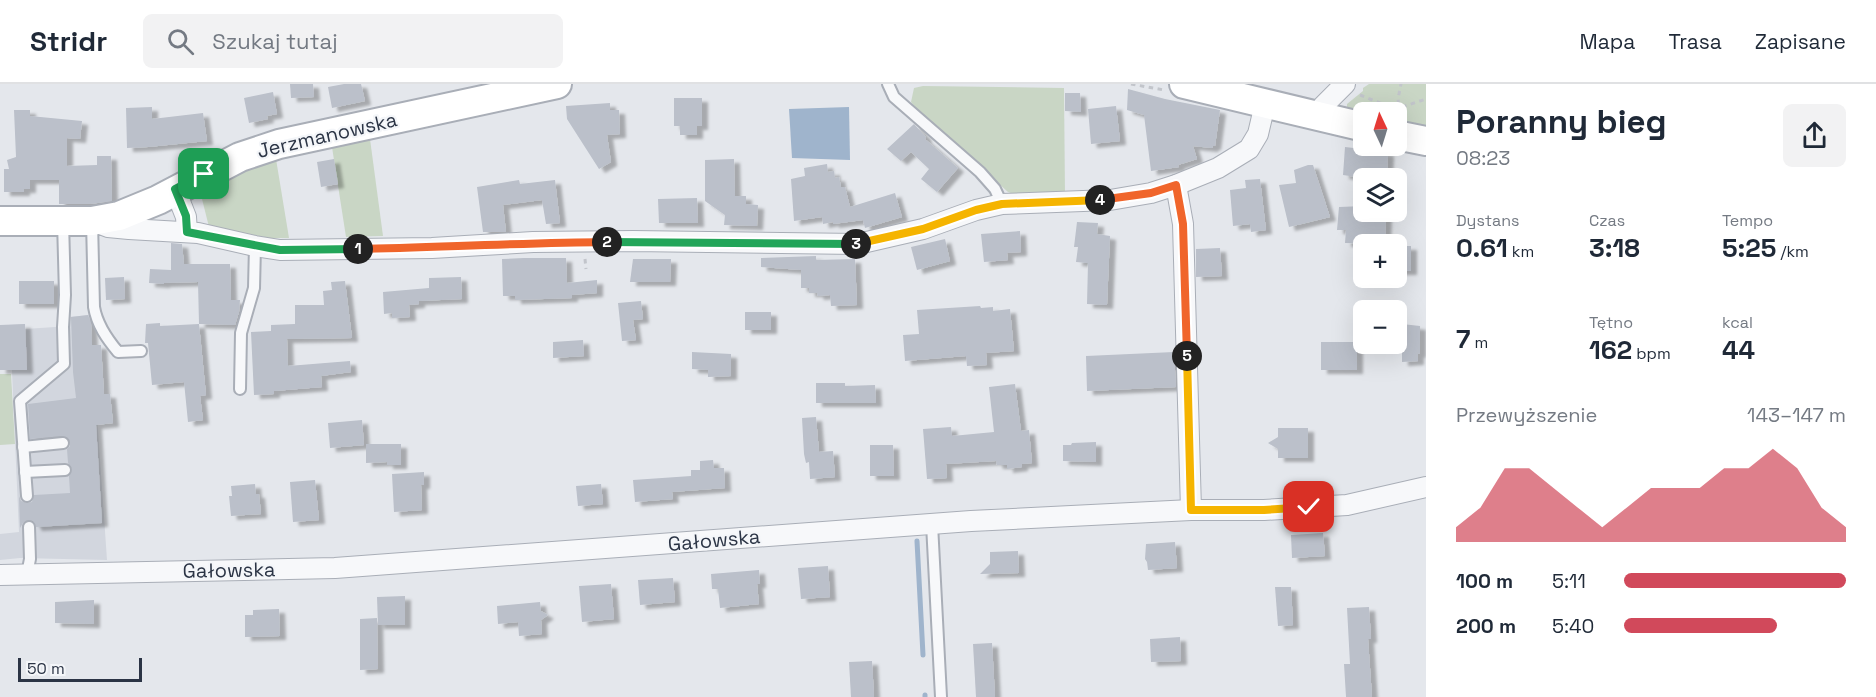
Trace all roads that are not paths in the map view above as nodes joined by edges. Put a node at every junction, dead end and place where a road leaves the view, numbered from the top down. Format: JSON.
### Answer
{"nodes":[{"id":1,"x":557,"y":84,"type":"edge"},
{"id":2,"x":888,"y":84,"type":"edge"},
{"id":3,"x":1184,"y":84,"type":"edge"},
{"id":4,"x":1351,"y":88,"type":"edge"},
{"id":5,"x":1264,"y":104,"type":"junction"},
{"id":6,"x":1319,"y":117,"type":"junction"},
{"id":7,"x":1353,"y":125,"type":"edge"},
{"id":8,"x":1407,"y":127,"type":"edge"},
{"id":9,"x":1426,"y":141,"type":"edge"},
{"id":10,"x":1176,"y":185,"type":"junction"},
{"id":11,"x":175,"y":189,"type":"junction"},
{"id":12,"x":1002,"y":204,"type":"junction"},
{"id":13,"x":0,"y":221,"type":"edge"},
{"id":14,"x":63,"y":221,"type":"junction"},
{"id":15,"x":92,"y":221,"type":"junction"},
{"id":16,"x":193,"y":233,"type":"junction"},
{"id":17,"x":255,"y":246,"type":"junction"},
{"id":18,"x":141,"y":351,"type":"dead end"},
{"id":19,"x":240,"y":389,"type":"dead end"},
{"id":20,"x":63,"y":443,"type":"dead end"},
{"id":21,"x":23,"y":447,"type":"junction"},
{"id":22,"x":65,"y":470,"type":"dead end"},
{"id":23,"x":25,"y":472,"type":"junction"},
{"id":24,"x":1426,"y":487,"type":"edge"},
{"id":25,"x":27,"y":496,"type":"dead end"},
{"id":26,"x":1191,"y":510,"type":"junction"},
{"id":27,"x":932,"y":524,"type":"junction"},
{"id":28,"x":29,"y":527,"type":"dead end"},
{"id":29,"x":27,"y":574,"type":"junction"},
{"id":30,"x":0,"y":575,"type":"edge"},
{"id":31,"x":941,"y":697,"type":"edge"}],
"edges":[{"from":1,"to":11,"type":"street","name":"Jerzmanowska"},
{"from":2,"to":12,"type":"lane"},
{"from":3,"to":5,"type":"street"},
{"from":4,"to":6,"type":"street"},
{"from":5,"to":6,"type":"street"},
{"from":5,"to":10,"type":"street"},
{"from":6,"to":7,"type":"street"},
{"from":8,"to":9,"type":"street"},
{"from":10,"to":12,"type":"street"},
{"from":10,"to":26,"type":"street"},
{"from":11,"to":15,"type":"street","name":"Jerzmanowska"},
{"from":11,"to":16,"type":"street"},
{"from":12,"to":17,"type":"street"},
{"from":13,"to":14,"type":"street","name":"Jerzmanowska"},
{"from":14,"to":15,"type":"street","name":"Jerzmanowska"},
{"from":14,"to":21,"type":"lane"},
{"from":15,"to":16,"type":"street"},
{"from":15,"to":18,"type":"lane"},
{"from":16,"to":17,"type":"street"},
{"from":17,"to":19,"type":"lane"},
{"from":20,"to":21,"type":"lane"},
{"from":21,"to":23,"type":"lane"},
{"from":22,"to":23,"type":"lane"},
{"from":23,"to":25,"type":"lane"},
{"from":24,"to":26,"type":"street","name":"Gałowska"},
{"from":26,"to":27,"type":"street","name":"Gałowska"},
{"from":27,"to":29,"type":"street","name":"Gałowska"},
{"from":27,"to":31,"type":"lane"},
{"from":28,"to":29,"type":"lane"},
{"from":29,"to":30,"type":"street","name":"Gałowska"}]}
